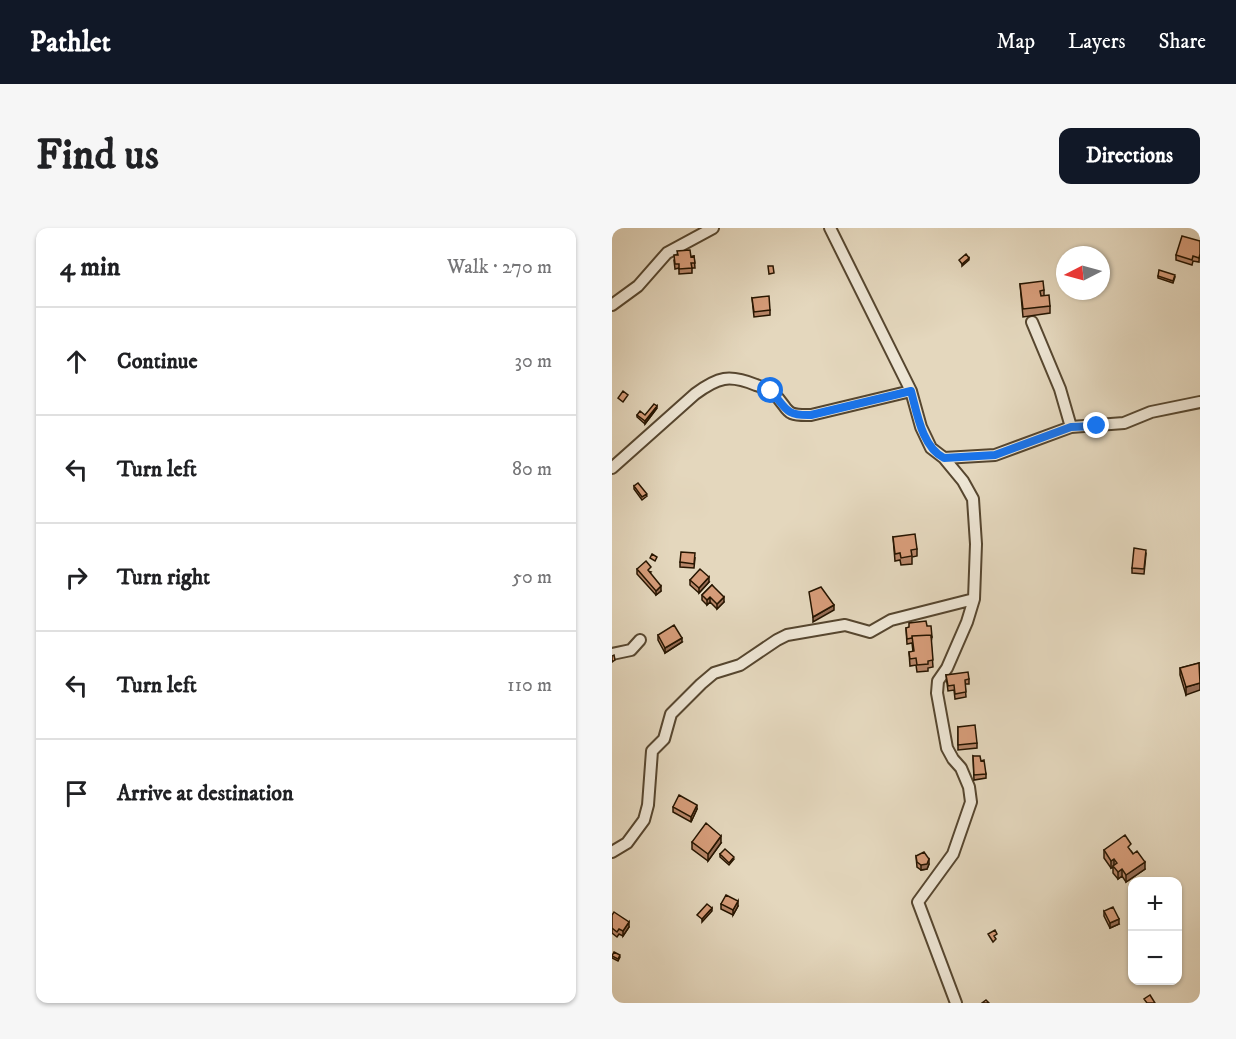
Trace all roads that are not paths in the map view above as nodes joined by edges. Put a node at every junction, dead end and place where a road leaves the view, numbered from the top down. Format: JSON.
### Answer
{"nodes":[{"id":1,"x":713,"y":228,"type":"edge"},
{"id":2,"x":830,"y":228,"type":"edge"},
{"id":3,"x":612,"y":305,"type":"edge"},
{"id":4,"x":1032,"y":322,"type":"dead end"},
{"id":5,"x":911,"y":391,"type":"junction"},
{"id":6,"x":1200,"y":402,"type":"edge"},
{"id":7,"x":1071,"y":427,"type":"junction"},
{"id":8,"x":944,"y":458,"type":"junction"},
{"id":9,"x":612,"y":468,"type":"edge"},
{"id":10,"x":974,"y":599,"type":"junction"},
{"id":11,"x":640,"y":640,"type":"dead end"},
{"id":12,"x":612,"y":654,"type":"edge"},
{"id":13,"x":612,"y":852,"type":"edge"},
{"id":14,"x":956,"y":1003,"type":"edge"}],
"edges":[{"from":1,"to":3,"type":"street"},
{"from":2,"to":5,"type":"street"},
{"from":4,"to":7,"type":"street"},
{"from":5,"to":8,"type":"street"},
{"from":5,"to":9,"type":"street"},
{"from":6,"to":7,"type":"street"},
{"from":7,"to":8,"type":"street"},
{"from":8,"to":10,"type":"street"},
{"from":10,"to":13,"type":"street"},
{"from":10,"to":14,"type":"street"},
{"from":11,"to":12,"type":"street"}]}
